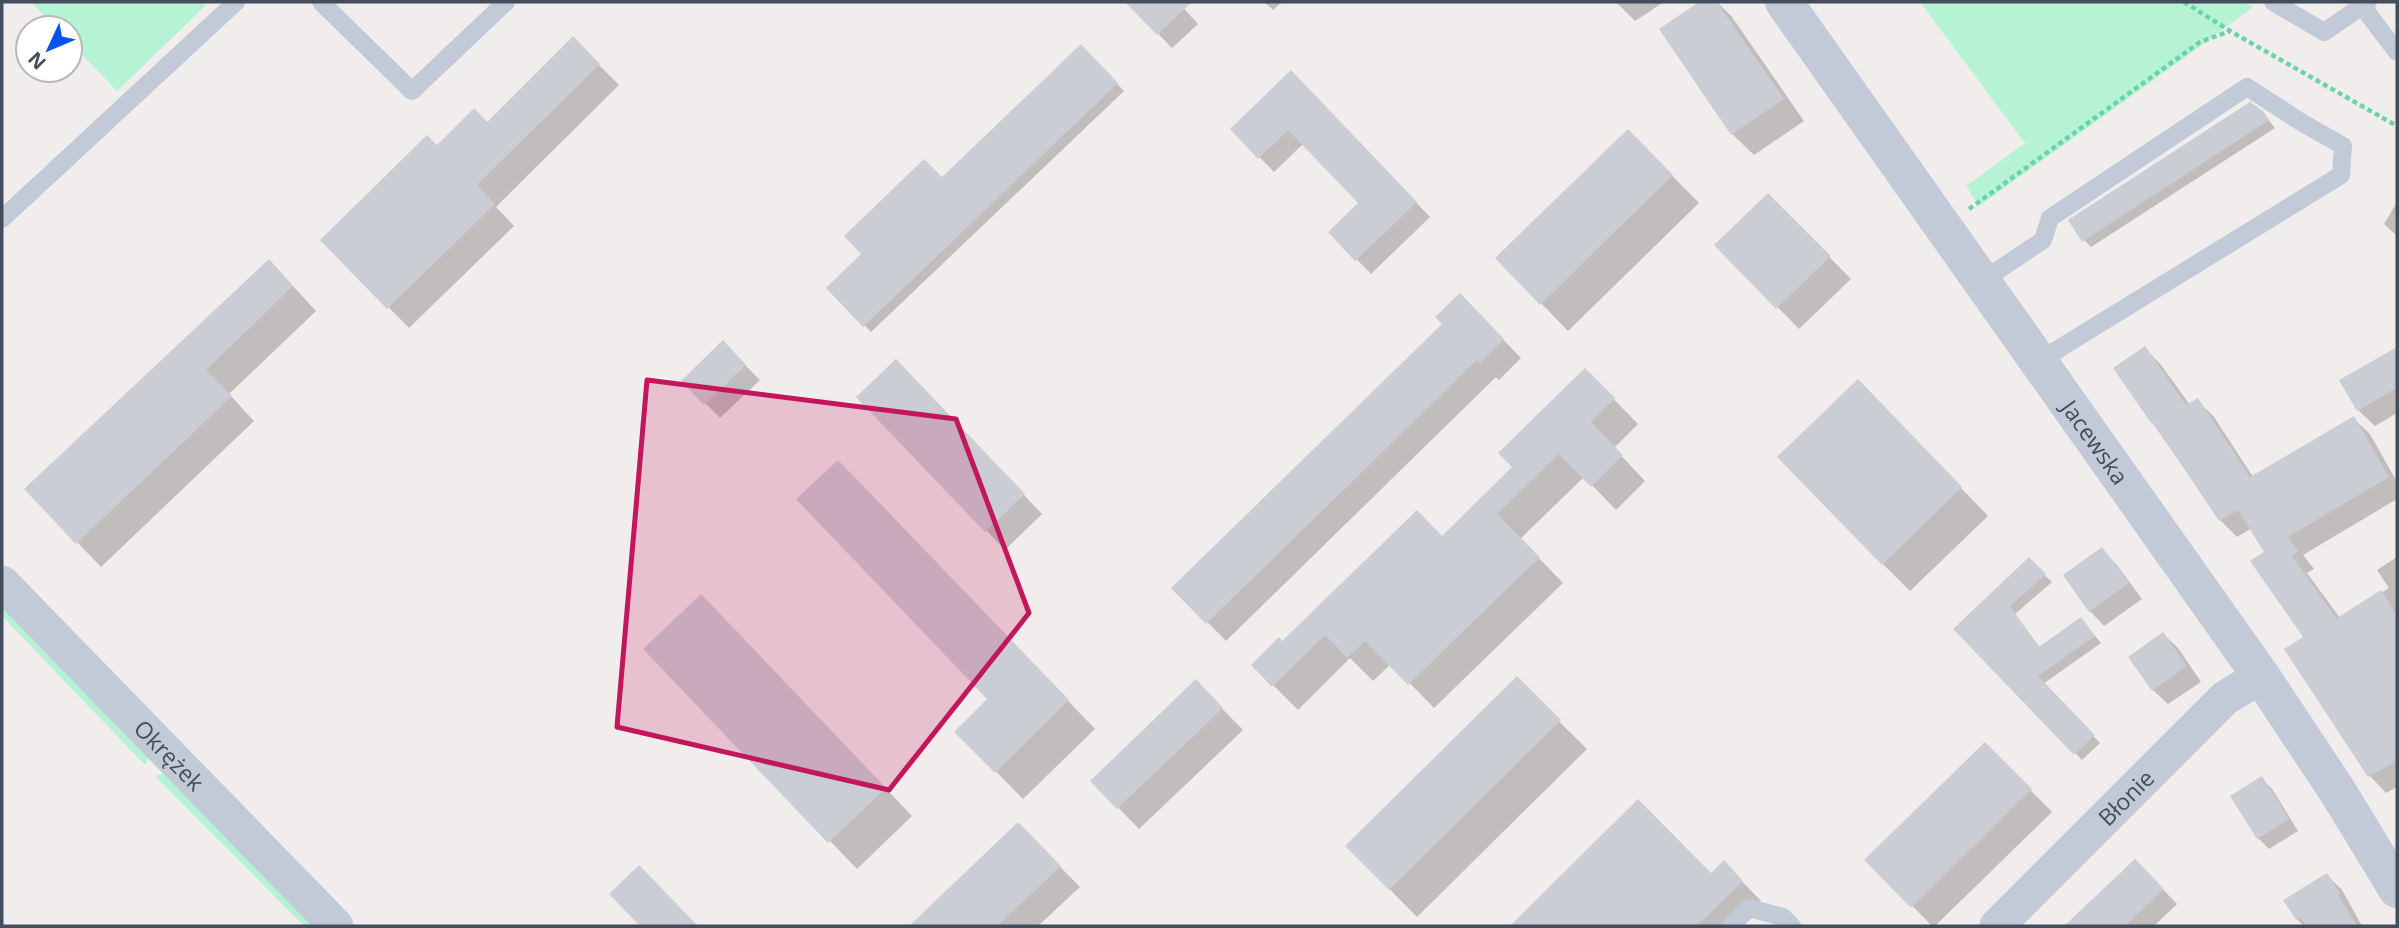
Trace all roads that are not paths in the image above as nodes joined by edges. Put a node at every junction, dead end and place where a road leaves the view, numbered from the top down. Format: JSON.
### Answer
{"nodes":[{"id":1,"x":236,"y":2,"type":"edge"},
{"id":2,"x":321,"y":2,"type":"edge"},
{"id":3,"x":506,"y":2,"type":"edge"},
{"id":4,"x":1784,"y":2,"type":"edge"},
{"id":5,"x":2273,"y":2,"type":"edge"},
{"id":6,"x":2365,"y":4,"type":"edge"},
{"id":7,"x":2397,"y":52,"type":"edge"},
{"id":8,"x":2,"y":219,"type":"edge"},
{"id":9,"x":1982,"y":281,"type":"junction"},
{"id":10,"x":2039,"y":361,"type":"junction"},
{"id":11,"x":2,"y":583,"type":"edge"},
{"id":12,"x":2261,"y":676,"type":"junction"},
{"id":13,"x":2397,"y":889,"type":"edge"},
{"id":14,"x":336,"y":926,"type":"edge"},
{"id":15,"x":1731,"y":926,"type":"edge"},
{"id":16,"x":1792,"y":926,"type":"edge"},
{"id":17,"x":1997,"y":926,"type":"edge"}],
"edges":[{"from":1,"to":8,"type":"lane"},
{"from":2,"to":3,"type":"lane"},
{"from":4,"to":9,"type":"street","name":"Jacewska"},
{"from":5,"to":6,"type":"lane"},
{"from":6,"to":7,"type":"lane"},
{"from":9,"to":10,"type":"street","name":"Jacewska"},
{"from":9,"to":10,"type":"lane"},
{"from":10,"to":12,"type":"street","name":"Jacewska"},
{"from":11,"to":14,"type":"street","name":"Okrężek"},
{"from":12,"to":13,"type":"street","name":"Jacewska"},
{"from":12,"to":17,"type":"street","name":"Błonie"},
{"from":15,"to":16,"type":"lane"}]}
